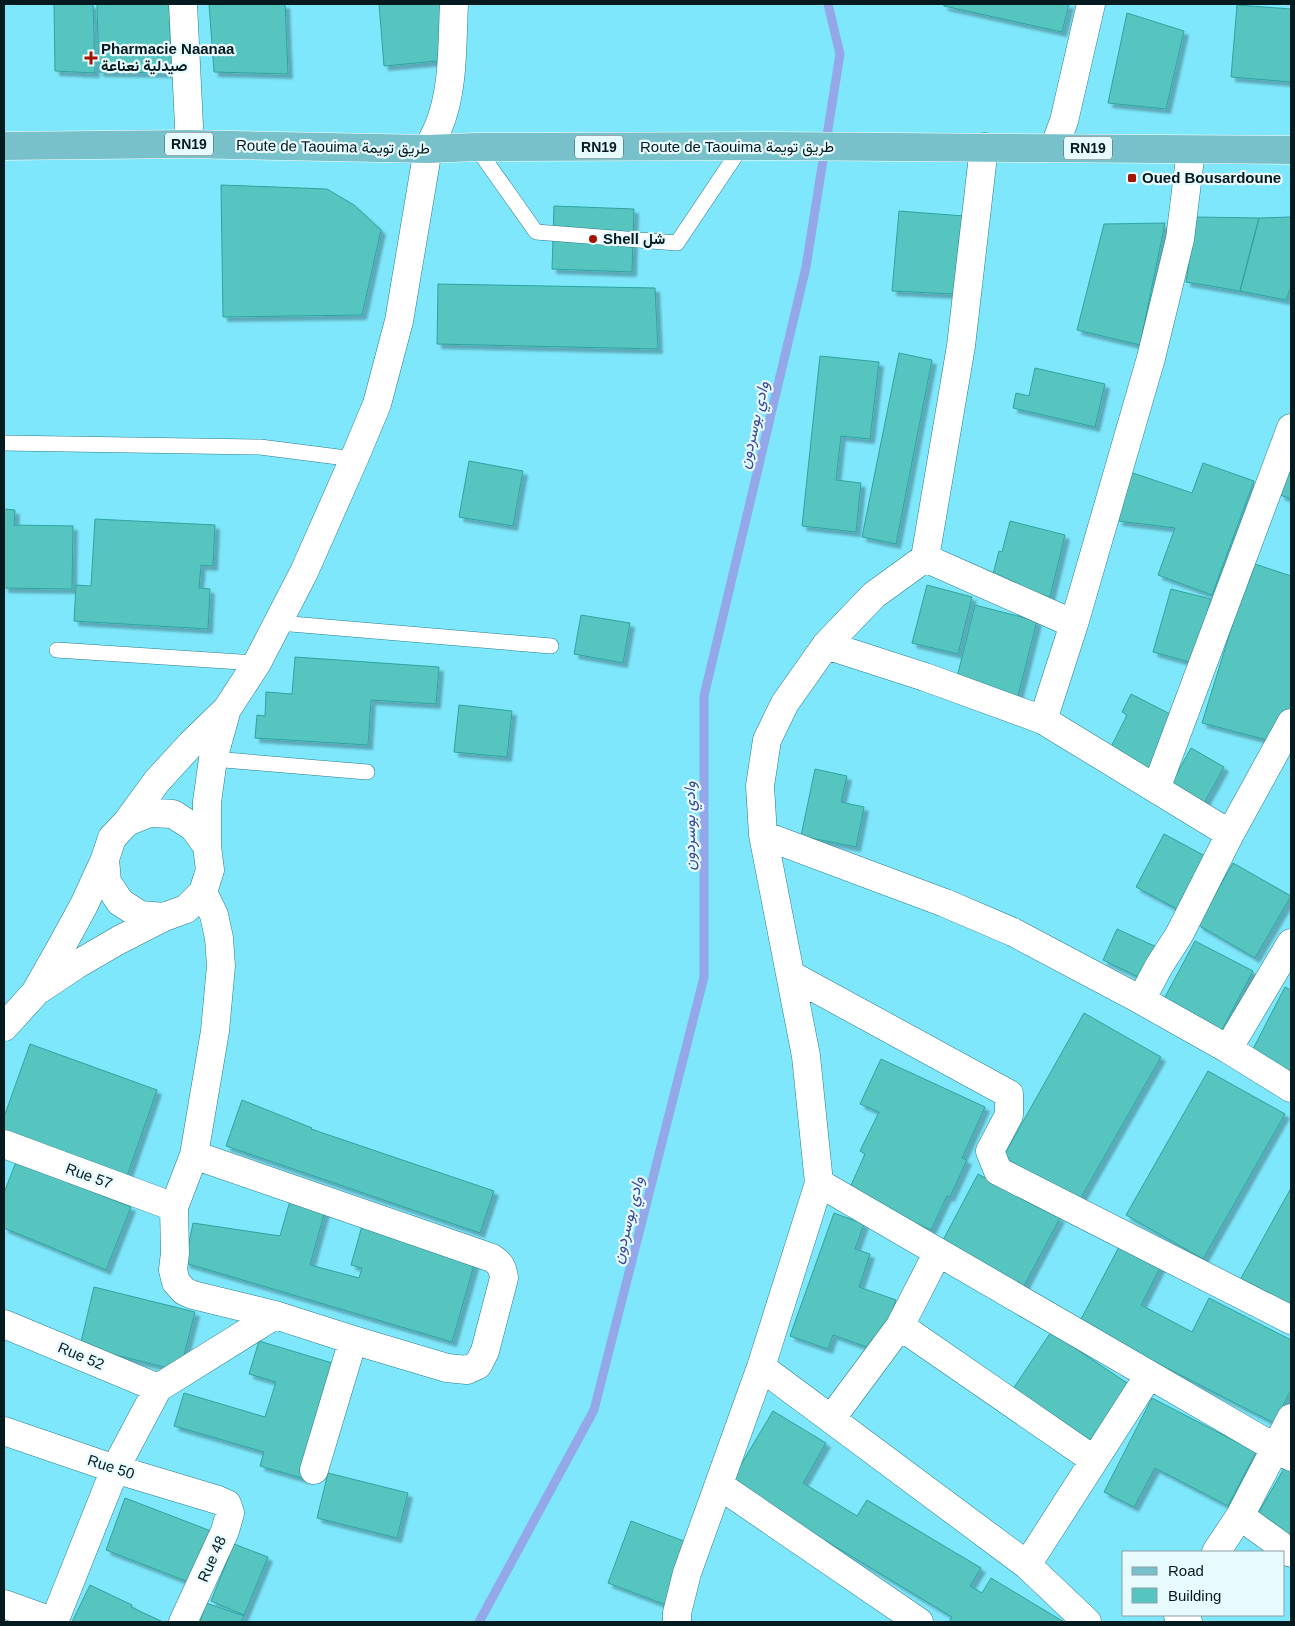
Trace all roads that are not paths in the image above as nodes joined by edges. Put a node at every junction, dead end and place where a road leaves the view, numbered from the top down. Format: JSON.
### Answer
{"nodes":[{"id":1,"x":183,"y":4,"type":"edge"},
{"id":2,"x":454,"y":4,"type":"edge"},
{"id":3,"x":1091,"y":4,"type":"edge"},
{"id":4,"x":187,"y":144,"type":"junction"},
{"id":5,"x":4,"y":146,"type":"edge"},
{"id":6,"x":742,"y":146,"type":"junction"},
{"id":7,"x":476,"y":147,"type":"junction"},
{"id":8,"x":984,"y":147,"type":"junction"},
{"id":9,"x":1054,"y":148,"type":"junction"},
{"id":10,"x":428,"y":149,"type":"junction"},
{"id":11,"x":1191,"y":150,"type":"junction"},
{"id":12,"x":1291,"y":150,"type":"edge"},
{"id":13,"x":1291,"y":428,"type":"edge"},
{"id":14,"x":4,"y":443,"type":"edge"},
{"id":15,"x":354,"y":459,"type":"junction"},
{"id":16,"x":925,"y":558,"type":"junction"},
{"id":17,"x":279,"y":623,"type":"junction"},
{"id":18,"x":1074,"y":624,"type":"junction"},
{"id":19,"x":826,"y":644,"type":"junction"},
{"id":20,"x":551,"y":646,"type":"dead end"},
{"id":21,"x":57,"y":650,"type":"dead end"},
{"id":22,"x":257,"y":664,"type":"junction"},
{"id":23,"x":227,"y":710,"type":"junction"},
{"id":24,"x":1044,"y":720,"type":"junction"},
{"id":25,"x":1291,"y":723,"type":"edge"},
{"id":26,"x":213,"y":759,"type":"junction"},
{"id":27,"x":367,"y":772,"type":"dead end"},
{"id":28,"x":1156,"y":789,"type":"junction"},
{"id":29,"x":127,"y":822,"type":"junction"},
{"id":30,"x":1230,"y":834,"type":"junction"},
{"id":31,"x":764,"y":835,"type":"junction"},
{"id":32,"x":207,"y":846,"type":"junction"},
{"id":33,"x":105,"y":859,"type":"junction"},
{"id":34,"x":202,"y":892,"type":"junction"},
{"id":35,"x":164,"y":917,"type":"junction"},
{"id":36,"x":1291,"y":943,"type":"edge"},
{"id":37,"x":791,"y":975,"type":"junction"},
{"id":38,"x":35,"y":992,"type":"junction"},
{"id":39,"x":1141,"y":1000,"type":"junction"},
{"id":40,"x":4,"y":1027,"type":"edge"},
{"id":41,"x":1228,"y":1049,"type":"junction"},
{"id":42,"x":1291,"y":1088,"type":"edge"},
{"id":43,"x":4,"y":1144,"type":"edge"},
{"id":44,"x":194,"y":1155,"type":"junction"},
{"id":45,"x":819,"y":1183,"type":"junction"},
{"id":46,"x":174,"y":1207,"type":"junction"},
{"id":47,"x":938,"y":1252,"type":"junction"},
{"id":48,"x":275,"y":1315,"type":"junction"},
{"id":49,"x":1291,"y":1320,"type":"edge"},
{"id":50,"x":4,"y":1324,"type":"edge"},
{"id":51,"x":900,"y":1326,"type":"junction"},
{"id":52,"x":353,"y":1340,"type":"junction"},
{"id":53,"x":761,"y":1367,"type":"junction"},
{"id":54,"x":1149,"y":1375,"type":"junction"},
{"id":55,"x":158,"y":1388,"type":"junction"},
{"id":56,"x":1291,"y":1418,"type":"edge"},
{"id":57,"x":831,"y":1419,"type":"junction"},
{"id":58,"x":4,"y":1431,"type":"edge"},
{"id":59,"x":1284,"y":1453,"type":"edge"},
{"id":60,"x":1094,"y":1460,"type":"junction"},
{"id":61,"x":115,"y":1468,"type":"junction"},
{"id":62,"x":314,"y":1470,"type":"dead end"},
{"id":63,"x":718,"y":1485,"type":"junction"},
{"id":64,"x":218,"y":1500,"type":"joint"},
{"id":65,"x":1240,"y":1516,"type":"junction"},
{"id":66,"x":1217,"y":1551,"type":"edge"},
{"id":67,"x":1291,"y":1553,"type":"edge"},
{"id":68,"x":1027,"y":1565,"type":"junction"},
{"id":69,"x":4,"y":1604,"type":"edge"},
{"id":70,"x":54,"y":1622,"type":"edge"},
{"id":71,"x":183,"y":1622,"type":"edge"},
{"id":72,"x":677,"y":1622,"type":"edge"},
{"id":73,"x":919,"y":1622,"type":"edge"},
{"id":74,"x":1087,"y":1622,"type":"edge"}],
"edges":[{"from":1,"to":4,"type":"street"},
{"from":2,"to":10,"type":"street"},
{"from":3,"to":9,"type":"street"},
{"from":4,"to":5,"type":"main road","name":"Route de Taouima طريق تويمة","number":"RN19"},
{"from":4,"to":10,"type":"main road","name":"Route de Taouima طريق تويمة","number":"RN19"},
{"from":6,"to":7,"type":"main road","name":"Route de Taouima طريق تويمة","number":"RN19"},
{"from":6,"to":7,"type":"lane"},
{"from":6,"to":8,"type":"main road","name":"Route de Taouima طريق تويمة","number":"RN19"},
{"from":7,"to":10,"type":"main road","name":"Route de Taouima طريق تويمة","number":"RN19"},
{"from":8,"to":9,"type":"main road","name":"Route de Taouima طريق تويمة","number":"RN19"},
{"from":8,"to":16,"type":"street"},
{"from":9,"to":11,"type":"main road","name":"Route de Taouima طريق تويمة","number":"RN19"},
{"from":10,"to":15,"type":"street"},
{"from":11,"to":12,"type":"main road","name":"Route de Taouima طريق تويمة","number":"RN19"},
{"from":11,"to":18,"type":"street"},
{"from":13,"to":28,"type":"street"},
{"from":14,"to":15,"type":"lane"},
{"from":15,"to":17,"type":"street"},
{"from":16,"to":18,"type":"street"},
{"from":16,"to":19,"type":"street"},
{"from":17,"to":20,"type":"lane"},
{"from":17,"to":22,"type":"street"},
{"from":18,"to":24,"type":"street"},
{"from":19,"to":24,"type":"street"},
{"from":19,"to":31,"type":"street"},
{"from":21,"to":22,"type":"lane"},
{"from":22,"to":23,"type":"street"},
{"from":23,"to":26,"type":"street"},
{"from":23,"to":29,"type":"street"},
{"from":24,"to":28,"type":"street"},
{"from":25,"to":30,"type":"street"},
{"from":26,"to":27,"type":"lane"},
{"from":26,"to":32,"type":"street"},
{"from":28,"to":30,"type":"street"},
{"from":29,"to":32,"type":"street"},
{"from":29,"to":33,"type":"street"},
{"from":30,"to":39,"type":"street"},
{"from":31,"to":37,"type":"street"},
{"from":31,"to":39,"type":"street"},
{"from":32,"to":34,"type":"street"},
{"from":33,"to":35,"type":"street"},
{"from":33,"to":38,"type":"street"},
{"from":34,"to":35,"type":"street"},
{"from":34,"to":44,"type":"street"},
{"from":35,"to":38,"type":"street"},
{"from":36,"to":41,"type":"street"},
{"from":37,"to":45,"type":"street"},
{"from":37,"to":49,"type":"street"},
{"from":38,"to":40,"type":"street"},
{"from":39,"to":41,"type":"street"},
{"from":41,"to":42,"type":"street"},
{"from":43,"to":46,"type":"street","name":"Rue 57"},
{"from":44,"to":46,"type":"street"},
{"from":44,"to":52,"type":"street"},
{"from":45,"to":47,"type":"street"},
{"from":45,"to":53,"type":"street"},
{"from":46,"to":48,"type":"street"},
{"from":47,"to":51,"type":"street"},
{"from":47,"to":54,"type":"street"},
{"from":48,"to":52,"type":"street"},
{"from":48,"to":55,"type":"street"},
{"from":50,"to":55,"type":"street","name":"Rue 52"},
{"from":51,"to":57,"type":"street"},
{"from":51,"to":60,"type":"street"},
{"from":52,"to":62,"type":"street"},
{"from":53,"to":57,"type":"street"},
{"from":53,"to":63,"type":"street"},
{"from":54,"to":59,"type":"street"},
{"from":54,"to":60,"type":"street"},
{"from":55,"to":61,"type":"street"},
{"from":56,"to":59,"type":"street"},
{"from":57,"to":68,"type":"street"},
{"from":58,"to":61,"type":"street","name":"Rue 50"},
{"from":59,"to":65,"type":"street"},
{"from":60,"to":68,"type":"street"},
{"from":61,"to":64,"type":"street","name":"Rue 50"},
{"from":61,"to":70,"type":"street"},
{"from":63,"to":72,"type":"street"},
{"from":63,"to":73,"type":"street"},
{"from":64,"to":71,"type":"street","name":"Rue 48"},
{"from":65,"to":66,"type":"street"},
{"from":65,"to":67,"type":"street"},
{"from":68,"to":74,"type":"street"},
{"from":69,"to":70,"type":"street"}]}
